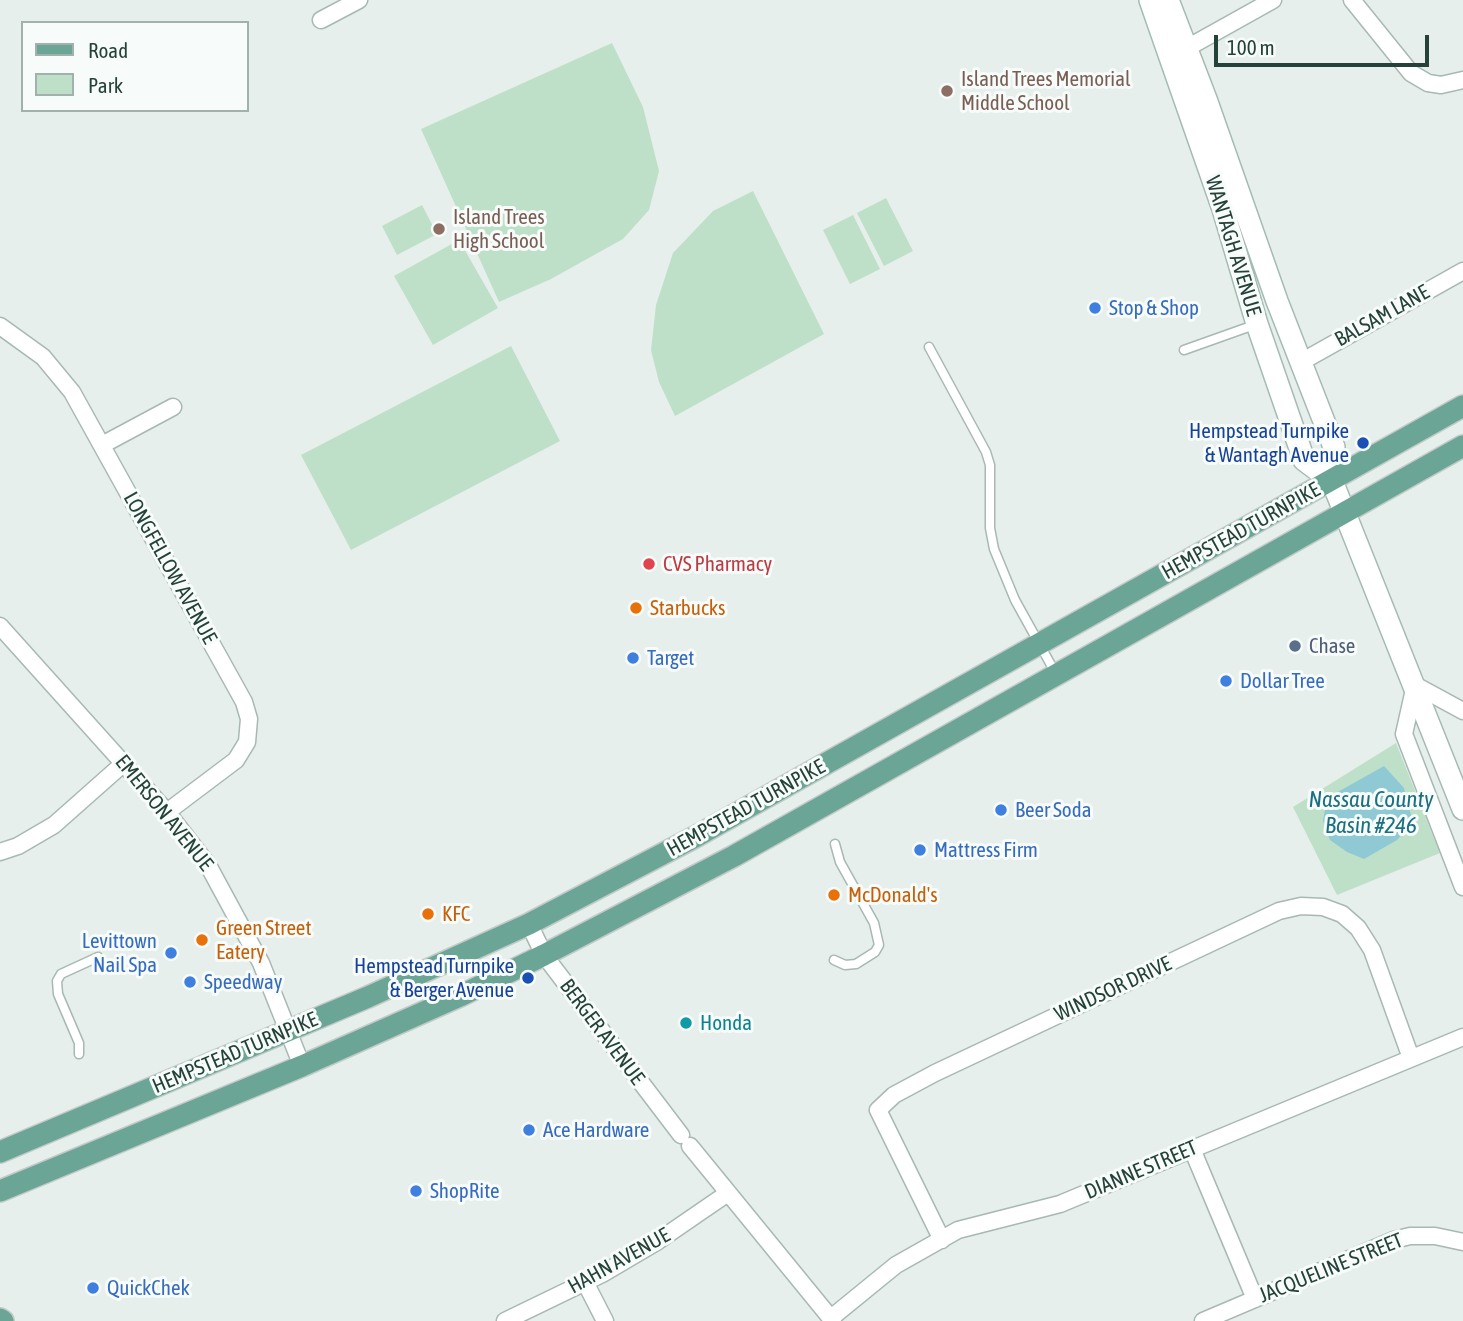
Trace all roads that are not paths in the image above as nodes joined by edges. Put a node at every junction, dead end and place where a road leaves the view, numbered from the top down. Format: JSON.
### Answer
{"nodes":[{"id":1,"x":359,"y":0,"type":"edge"},
{"id":2,"x":1150,"y":0,"type":"edge"},
{"id":3,"x":1168,"y":0,"type":"edge"},
{"id":4,"x":1273,"y":0,"type":"edge"},
{"id":5,"x":1352,"y":0,"type":"edge"},
{"id":6,"x":321,"y":20,"type":"dead end"},
{"id":7,"x":1178,"y":53,"type":"junction"},
{"id":8,"x":1463,"y":80,"type":"edge"},
{"id":9,"x":1463,"y":271,"type":"edge"},
{"id":10,"x":1257,"y":324,"type":"junction"},
{"id":11,"x":0,"y":326,"type":"edge"},
{"id":12,"x":929,"y":347,"type":"dead end"},
{"id":13,"x":1184,"y":350,"type":"dead end"},
{"id":14,"x":1301,"y":362,"type":"junction"},
{"id":15,"x":1463,"y":406,"type":"edge"},
{"id":16,"x":173,"y":407,"type":"dead end"},
{"id":17,"x":102,"y":445,"type":"junction"},
{"id":18,"x":1463,"y":446,"type":"edge"},
{"id":19,"x":1332,"y":481,"type":"junction"},
{"id":20,"x":1344,"y":512,"type":"junction"},
{"id":21,"x":0,"y":626,"type":"edge"},
{"id":22,"x":1039,"y":644,"type":"junction"},
{"id":23,"x":1056,"y":675,"type":"junction"},
{"id":24,"x":1415,"y":685,"type":"junction"},
{"id":25,"x":1463,"y":711,"type":"edge"},
{"id":26,"x":124,"y":764,"type":"junction"},
{"id":27,"x":1463,"y":809,"type":"edge"},
{"id":28,"x":167,"y":812,"type":"junction"},
{"id":29,"x":835,"y":844,"type":"dead end"},
{"id":30,"x":0,"y":852,"type":"edge"},
{"id":31,"x":1463,"y":887,"type":"edge"},
{"id":32,"x":529,"y":925,"type":"junction"},
{"id":33,"x":544,"y":955,"type":"junction"},
{"id":34,"x":99,"y":957,"type":"dead end"},
{"id":35,"x":834,"y":960,"type":"dead end"},
{"id":36,"x":288,"y":1031,"type":"junction"},
{"id":37,"x":1463,"y":1037,"type":"edge"},
{"id":38,"x":79,"y":1054,"type":"dead end"},
{"id":39,"x":1411,"y":1058,"type":"junction"},
{"id":40,"x":302,"y":1066,"type":"junction"},
{"id":41,"x":1192,"y":1149,"type":"junction"},
{"id":42,"x":0,"y":1152,"type":"edge"},
{"id":43,"x":0,"y":1191,"type":"edge"},
{"id":44,"x":728,"y":1193,"type":"junction"},
{"id":45,"x":942,"y":1240,"type":"junction"},
{"id":46,"x":1463,"y":1242,"type":"edge"},
{"id":47,"x":585,"y":1282,"type":"junction"},
{"id":48,"x":1255,"y":1299,"type":"junction"},
{"id":49,"x":832,"y":1319,"type":"edge"},
{"id":50,"x":505,"y":1321,"type":"edge"},
{"id":51,"x":605,"y":1321,"type":"edge"},
{"id":52,"x":1203,"y":1321,"type":"edge"}],
"edges":[{"from":1,"to":6,"type":"street"},
{"from":2,"to":7,"type":"main road","name":"WANTAGH AVENUE"},
{"from":3,"to":7,"type":"main road","name":"WANTAGH AVENUE"},
{"from":4,"to":7,"type":"street"},
{"from":5,"to":8,"type":"street"},
{"from":7,"to":10,"type":"main road","name":"WANTAGH AVENUE"},
{"from":7,"to":14,"type":"main road","name":"WANTAGH AVENUE"},
{"from":9,"to":14,"type":"street","name":"BALSAM LANE"},
{"from":10,"to":13,"type":"lane"},
{"from":10,"to":19,"type":"main road","name":"WANTAGH AVENUE"},
{"from":11,"to":17,"type":"street","name":"LONGFELLOW AVENUE"},
{"from":12,"to":22,"type":"lane"},
{"from":14,"to":19,"type":"main road","name":"WANTAGH AVENUE"},
{"from":15,"to":19,"type":"main road","name":"HEMPSTEAD TURNPIKE"},
{"from":16,"to":17,"type":"street"},
{"from":17,"to":28,"type":"street","name":"LONGFELLOW AVENUE"},
{"from":18,"to":20,"type":"main road","name":"HEMPSTEAD TURNPIKE"},
{"from":19,"to":20,"type":"main road","name":"WANTAGH AVENUE"},
{"from":19,"to":22,"type":"main road","name":"HEMPSTEAD TURNPIKE"},
{"from":20,"to":23,"type":"main road","name":"HEMPSTEAD TURNPIKE"},
{"from":20,"to":24,"type":"main road","name":"WANTAGH AVENUE"},
{"from":21,"to":26,"type":"street","name":"EMERSON AVENUE"},
{"from":22,"to":23,"type":"lane"},
{"from":22,"to":32,"type":"main road","name":"HEMPSTEAD TURNPIKE"},
{"from":23,"to":33,"type":"main road","name":"HEMPSTEAD TURNPIKE"},
{"from":24,"to":25,"type":"street"},
{"from":24,"to":27,"type":"main road","name":"WANTAGH AVENUE"},
{"from":24,"to":31,"type":"street"},
{"from":26,"to":28,"type":"street","name":"EMERSON AVENUE"},
{"from":26,"to":30,"type":"street"},
{"from":28,"to":36,"type":"street","name":"EMERSON AVENUE"},
{"from":29,"to":35,"type":"lane"},
{"from":32,"to":33,"type":"street","name":"BERGER AVENUE"},
{"from":32,"to":36,"type":"main road","name":"HEMPSTEAD TURNPIKE"},
{"from":33,"to":40,"type":"main road","name":"HEMPSTEAD TURNPIKE"},
{"from":33,"to":44,"type":"street","name":"BERGER AVENUE"},
{"from":34,"to":38,"type":"lane"},
{"from":36,"to":40,"type":"street","name":"EMERSON AVENUE"},
{"from":36,"to":42,"type":"main road","name":"HEMPSTEAD TURNPIKE"},
{"from":37,"to":39,"type":"street","name":"DIANNE STREET"},
{"from":39,"to":41,"type":"street","name":"DIANNE STREET"},
{"from":39,"to":45,"type":"street","name":"WINDSOR DRIVE"},
{"from":40,"to":43,"type":"main road","name":"HEMPSTEAD TURNPIKE"},
{"from":41,"to":45,"type":"street","name":"DIANNE STREET"},
{"from":41,"to":48,"type":"street"},
{"from":44,"to":47,"type":"street","name":"HAHN AVENUE"},
{"from":44,"to":49,"type":"street","name":"BERGER AVENUE"},
{"from":45,"to":49,"type":"street","name":"DIANNE STREET"},
{"from":46,"to":48,"type":"street","name":"JACQUELINE STREET"},
{"from":47,"to":50,"type":"street","name":"HAHN AVENUE"},
{"from":47,"to":51,"type":"street"},
{"from":48,"to":52,"type":"street","name":"JACQUELINE STREET"}]}
